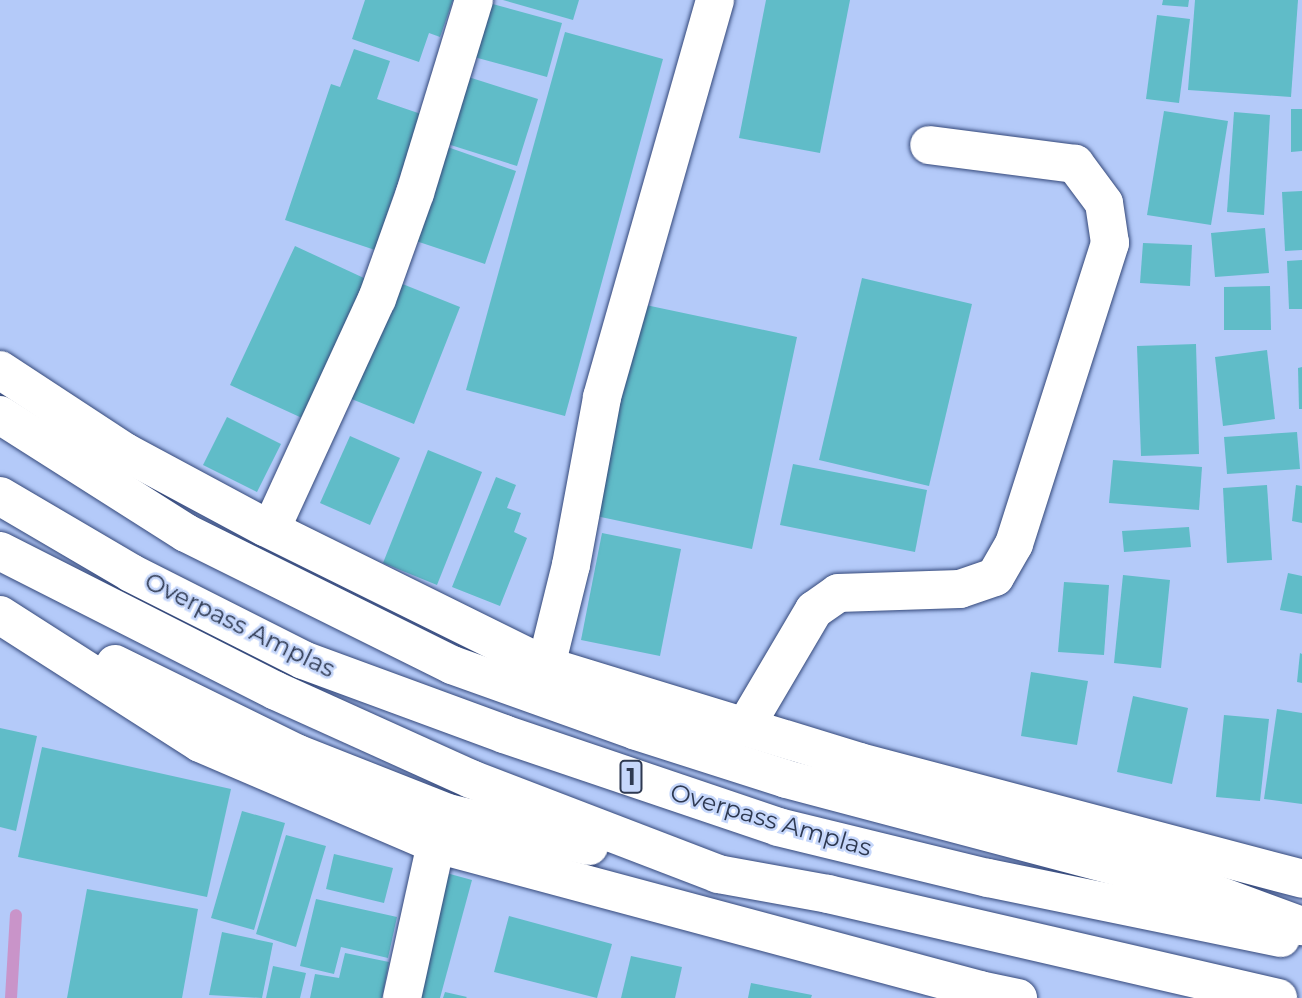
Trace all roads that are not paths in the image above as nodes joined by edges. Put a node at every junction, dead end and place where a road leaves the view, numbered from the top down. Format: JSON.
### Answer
{"nodes":[{"id":1,"x":474,"y":0,"type":"edge"},
{"id":2,"x":715,"y":0,"type":"edge"},
{"id":3,"x":929,"y":145,"type":"dead end"},
{"id":4,"x":0,"y":370,"type":"edge"},
{"id":5,"x":0,"y":415,"type":"edge"},
{"id":6,"x":0,"y":496,"type":"edge"},
{"id":7,"x":271,"y":529,"type":"junction"},
{"id":8,"x":0,"y":551,"type":"edge"},
{"id":9,"x":0,"y":607,"type":"edge"},
{"id":10,"x":0,"y":615,"type":"edge"},
{"id":11,"x":546,"y":666,"type":"junction"},
{"id":12,"x":745,"y":727,"type":"junction"},
{"id":13,"x":436,"y":844,"type":"junction"},
{"id":14,"x":718,"y":874,"type":"junction"},
{"id":15,"x":1302,"y":879,"type":"edge"},
{"id":16,"x":1302,"y":926,"type":"edge"},
{"id":17,"x":1302,"y":942,"type":"edge"},
{"id":18,"x":402,"y":998,"type":"edge"},
{"id":19,"x":1018,"y":998,"type":"edge"},
{"id":20,"x":1278,"y":998,"type":"edge"}],
"edges":[{"from":1,"to":7,"type":"main road"},
{"from":2,"to":11,"type":"main road"},
{"from":3,"to":12,"type":"main road"},
{"from":4,"to":7,"type":"main road"},
{"from":5,"to":16,"type":"main road"},
{"from":6,"to":17,"type":"main road","name":"Overpass Amplas","number":"1"},
{"from":7,"to":11,"type":"main road"},
{"from":8,"to":14,"type":"main road","name":"Overpass Amplas"},
{"from":9,"to":14,"type":"main road"},
{"from":10,"to":13,"type":"main road"},
{"from":11,"to":12,"type":"main road"},
{"from":12,"to":15,"type":"main road"},
{"from":13,"to":18,"type":"main road"},
{"from":13,"to":19,"type":"main road"},
{"from":14,"to":20,"type":"main road","name":"Overpass Amplas"}]}
